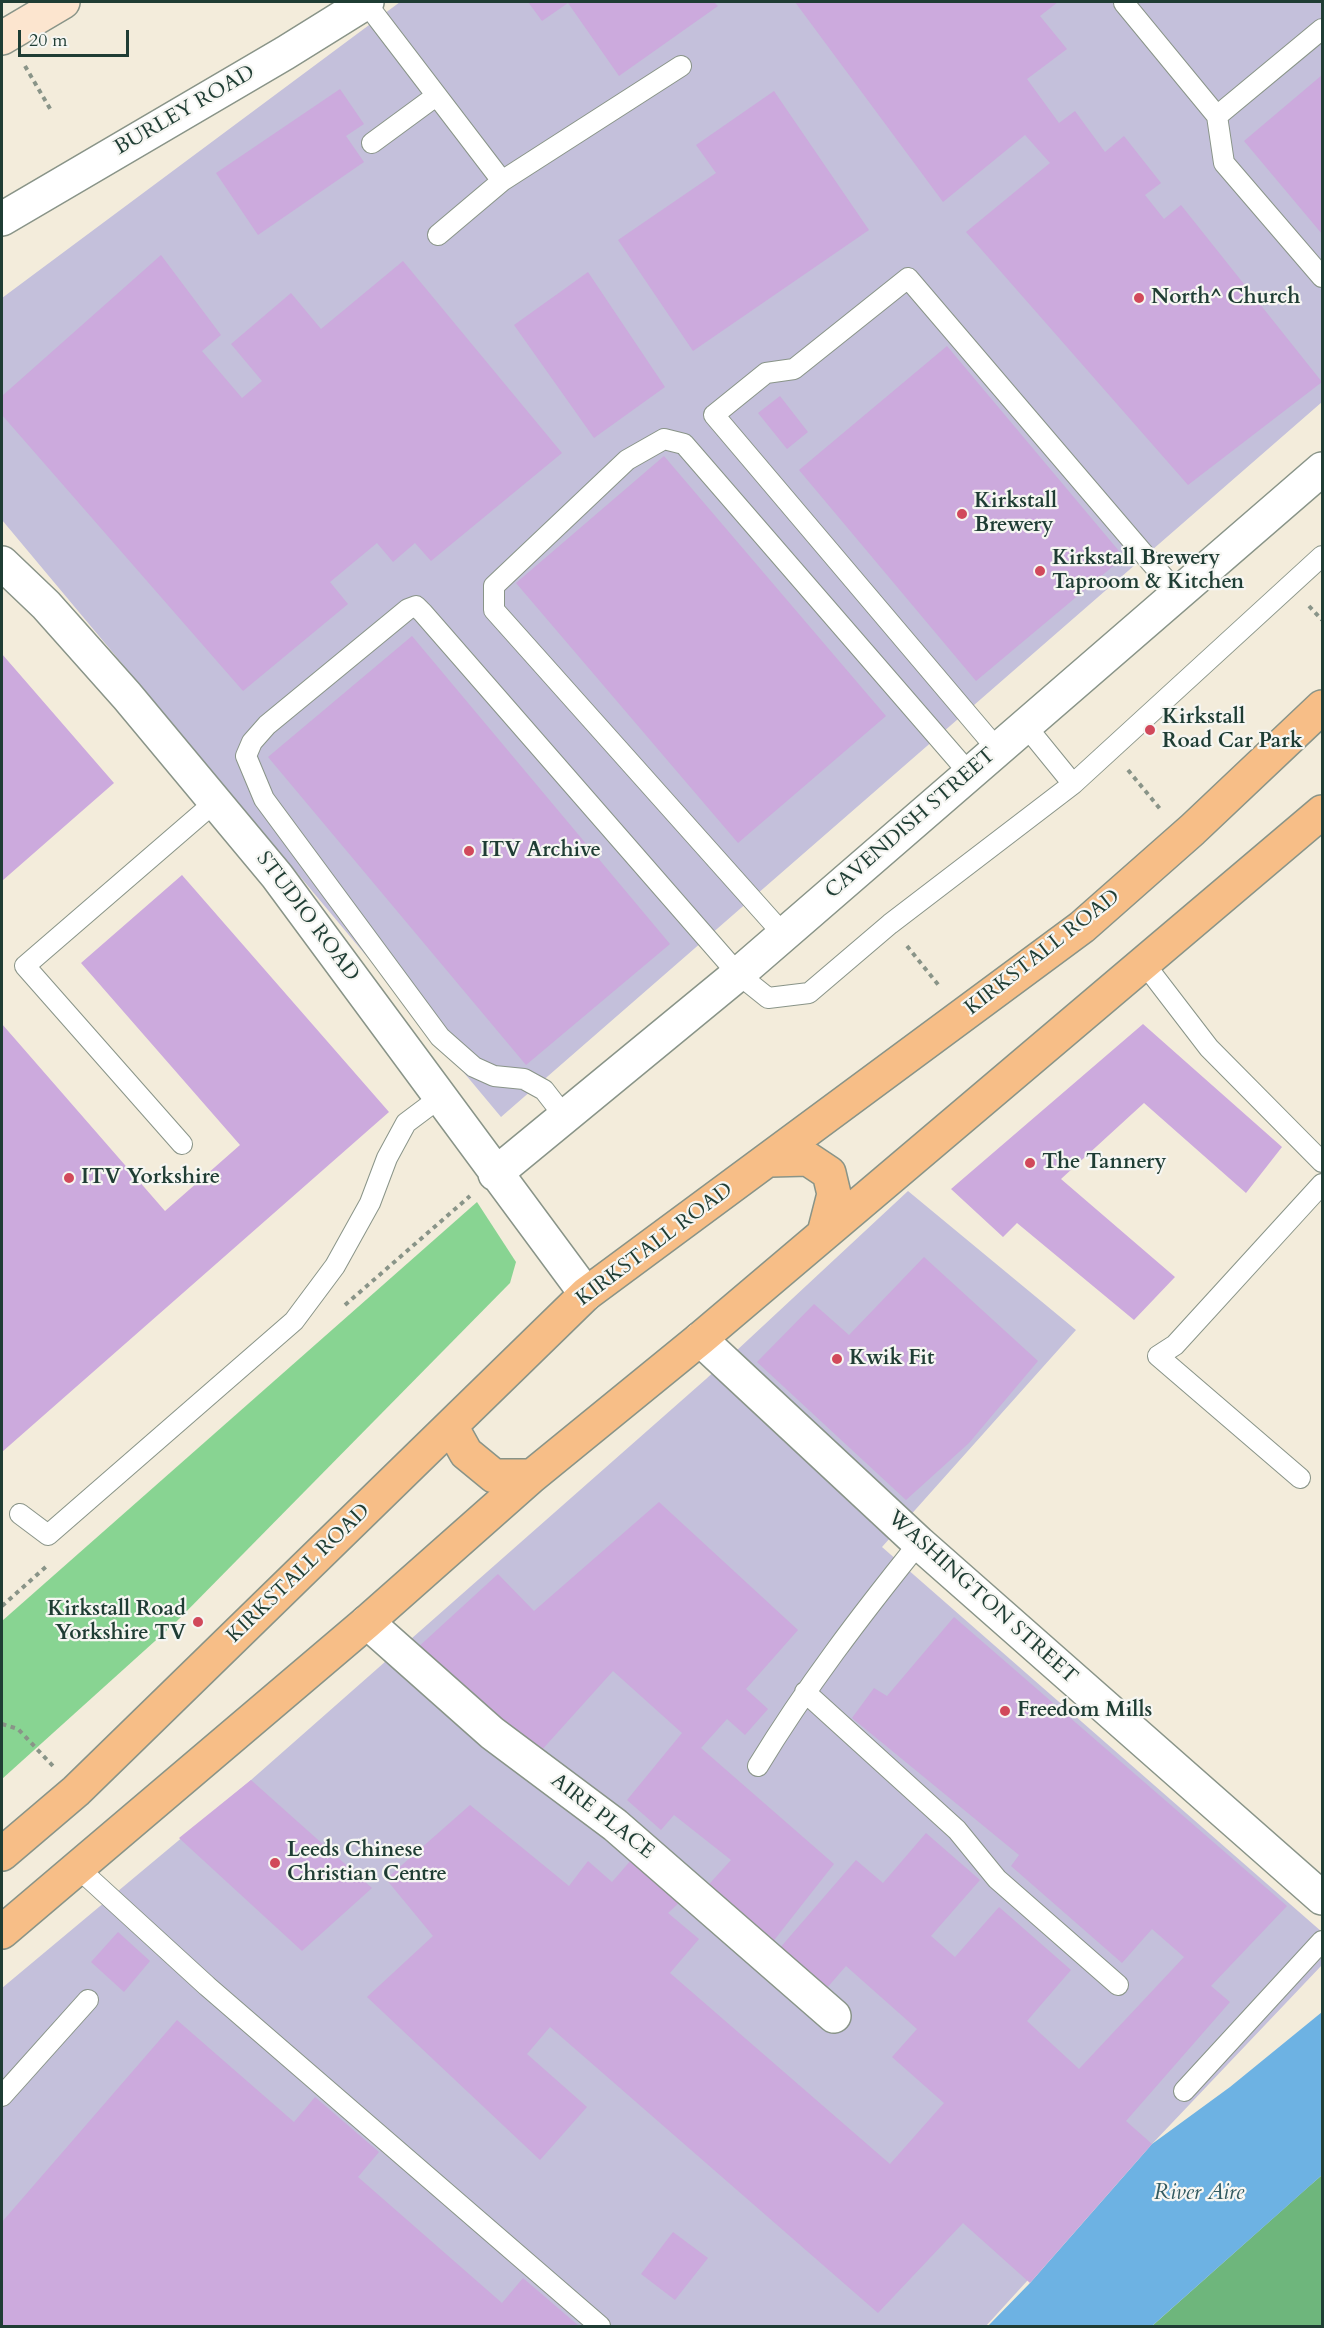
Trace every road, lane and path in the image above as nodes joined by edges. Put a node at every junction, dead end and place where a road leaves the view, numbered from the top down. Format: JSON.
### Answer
{"nodes":[{"id":1,"x":63,"y":2,"type":"edge"},
{"id":2,"x":367,"y":2,"type":"edge"},
{"id":3,"x":1124,"y":2,"type":"edge"},
{"id":4,"x":1323,"y":29,"type":"edge"},
{"id":5,"x":4,"y":36,"type":"edge"},
{"id":6,"x":681,"y":66,"type":"dead end"},
{"id":7,"x":436,"y":96,"type":"junction"},
{"id":8,"x":52,"y":112,"type":"dead end"},
{"id":9,"x":1217,"y":116,"type":"junction"},
{"id":10,"x":372,"y":143,"type":"dead end"},
{"id":11,"x":502,"y":181,"type":"junction"},
{"id":12,"x":2,"y":219,"type":"edge"},
{"id":13,"x":438,"y":235,"type":"dead end"},
{"id":14,"x":1323,"y":277,"type":"edge"},
{"id":15,"x":1322,"y":474,"type":"edge"},
{"id":16,"x":1323,"y":556,"type":"edge"},
{"id":17,"x":2,"y":563,"type":"edge"},
{"id":18,"x":1178,"y":594,"type":"junction"},
{"id":19,"x":1323,"y":707,"type":"edge"},
{"id":20,"x":1025,"y":725,"type":"junction"},
{"id":21,"x":997,"y":749,"type":"junction"},
{"id":22,"x":969,"y":773,"type":"junction"},
{"id":23,"x":1073,"y":784,"type":"junction"},
{"id":24,"x":216,"y":802,"type":"junction"},
{"id":25,"x":1323,"y":812,"type":"edge"},
{"id":26,"x":890,"y":924,"type":"junction"},
{"id":27,"x":784,"y":935,"type":"junction"},
{"id":28,"x":1143,"y":962,"type":"junction"},
{"id":29,"x":738,"y":974,"type":"junction"},
{"id":30,"x":963,"y":1016,"type":"junction"},
{"id":31,"x":442,"y":1096,"type":"junction"},
{"id":32,"x":565,"y":1117,"type":"junction"},
{"id":33,"x":182,"y":1144,"type":"dead end"},
{"id":34,"x":771,"y":1160,"type":"junction"},
{"id":35,"x":1323,"y":1161,"type":"edge"},
{"id":36,"x":495,"y":1173,"type":"junction"},
{"id":37,"x":1323,"y":1184,"type":"edge"},
{"id":38,"x":824,"y":1233,"type":"junction"},
{"id":39,"x":586,"y":1294,"type":"junction"},
{"id":40,"x":700,"y":1339,"type":"junction"},
{"id":41,"x":451,"y":1426,"type":"junction"},
{"id":42,"x":532,"y":1476,"type":"junction"},
{"id":43,"x":1300,"y":1478,"type":"dead end"},
{"id":44,"x":20,"y":1514,"type":"dead end"},
{"id":45,"x":919,"y":1543,"type":"junction"},
{"id":46,"x":39,"y":1573,"type":"dead end"},
{"id":47,"x":2,"y":1606,"type":"edge"},
{"id":48,"x":367,"y":1622,"type":"junction"},
{"id":49,"x":805,"y":1692,"type":"junction"},
{"id":50,"x":2,"y":1724,"type":"edge"},
{"id":51,"x":758,"y":1766,"type":"dead end"},
{"id":52,"x":76,"y":1791,"type":"junction"},
{"id":53,"x":2,"y":1854,"type":"edge"},
{"id":54,"x":78,"y":1868,"type":"junction"},
{"id":55,"x":1323,"y":1898,"type":"edge"},
{"id":56,"x":2,"y":1932,"type":"edge"},
{"id":57,"x":1323,"y":1941,"type":"edge"},
{"id":58,"x":1118,"y":1985,"type":"dead end"},
{"id":59,"x":88,"y":2000,"type":"dead end"},
{"id":60,"x":834,"y":2016,"type":"dead end"},
{"id":61,"x":1184,"y":2091,"type":"dead end"},
{"id":62,"x":2,"y":2096,"type":"edge"},
{"id":63,"x":600,"y":2326,"type":"edge"}],
"edges":[{"from":1,"to":5,"type":"street"},
{"from":2,"to":7,"type":"lane"},
{"from":2,"to":12,"type":"street","name":"BURLEY ROAD"},
{"from":3,"to":9,"type":"lane"},
{"from":4,"to":9,"type":"lane"},
{"from":5,"to":8,"type":"path"},
{"from":6,"to":11,"type":"lane"},
{"from":7,"to":10,"type":"lane"},
{"from":7,"to":11,"type":"lane"},
{"from":9,"to":14,"type":"lane"},
{"from":11,"to":13,"type":"lane"},
{"from":15,"to":18,"type":"street","name":"CAVENDISH STREET"},
{"from":16,"to":23,"type":"lane"},
{"from":17,"to":24,"type":"street","name":"STUDIO ROAD"},
{"from":18,"to":20,"type":"street","name":"CAVENDISH STREET"},
{"from":18,"to":21,"type":"lane"},
{"from":19,"to":30,"type":"main road","name":"KIRKSTALL ROAD"},
{"from":20,"to":21,"type":"street","name":"CAVENDISH STREET"},
{"from":20,"to":23,"type":"lane"},
{"from":21,"to":22,"type":"street","name":"CAVENDISH STREET"},
{"from":22,"to":27,"type":"street","name":"CAVENDISH STREET"},
{"from":22,"to":27,"type":"lane"},
{"from":23,"to":26,"type":"lane"},
{"from":24,"to":31,"type":"street","name":"STUDIO ROAD"},
{"from":24,"to":33,"type":"lane"},
{"from":25,"to":28,"type":"main road"},
{"from":26,"to":29,"type":"lane"},
{"from":26,"to":30,"type":"path"},
{"from":27,"to":29,"type":"street","name":"CAVENDISH STREET"},
{"from":28,"to":35,"type":"lane"},
{"from":28,"to":38,"type":"main road"},
{"from":29,"to":32,"type":"street","name":"CAVENDISH STREET"},
{"from":29,"to":32,"type":"lane"},
{"from":30,"to":34,"type":"main road","name":"KIRKSTALL ROAD"},
{"from":31,"to":36,"type":"street","name":"STUDIO ROAD"},
{"from":31,"to":44,"type":"lane"},
{"from":32,"to":36,"type":"street","name":"CAVENDISH STREET"},
{"from":34,"to":38,"type":"main road"},
{"from":34,"to":39,"type":"main road","name":"KIRKSTALL ROAD"},
{"from":36,"to":39,"type":"street","name":"STUDIO ROAD"},
{"from":37,"to":43,"type":"lane"},
{"from":38,"to":40,"type":"main road"},
{"from":39,"to":41,"type":"main road","name":"KIRKSTALL ROAD"},
{"from":40,"to":42,"type":"main road"},
{"from":40,"to":45,"type":"street","name":"WASHINGTON STREET"},
{"from":41,"to":42,"type":"main road"},
{"from":41,"to":52,"type":"main road","name":"KIRKSTALL ROAD"},
{"from":42,"to":48,"type":"main road"},
{"from":45,"to":49,"type":"lane"},
{"from":45,"to":55,"type":"street","name":"WASHINGTON STREET"},
{"from":46,"to":47,"type":"path"},
{"from":48,"to":54,"type":"main road"},
{"from":48,"to":60,"type":"street","name":"AIRE PLACE"},
{"from":49,"to":51,"type":"lane"},
{"from":49,"to":58,"type":"lane"},
{"from":50,"to":52,"type":"path"},
{"from":52,"to":53,"type":"main road","name":"KIRKSTALL ROAD"},
{"from":54,"to":56,"type":"main road"},
{"from":54,"to":63,"type":"lane"},
{"from":57,"to":61,"type":"lane"},
{"from":59,"to":62,"type":"lane"}]}
